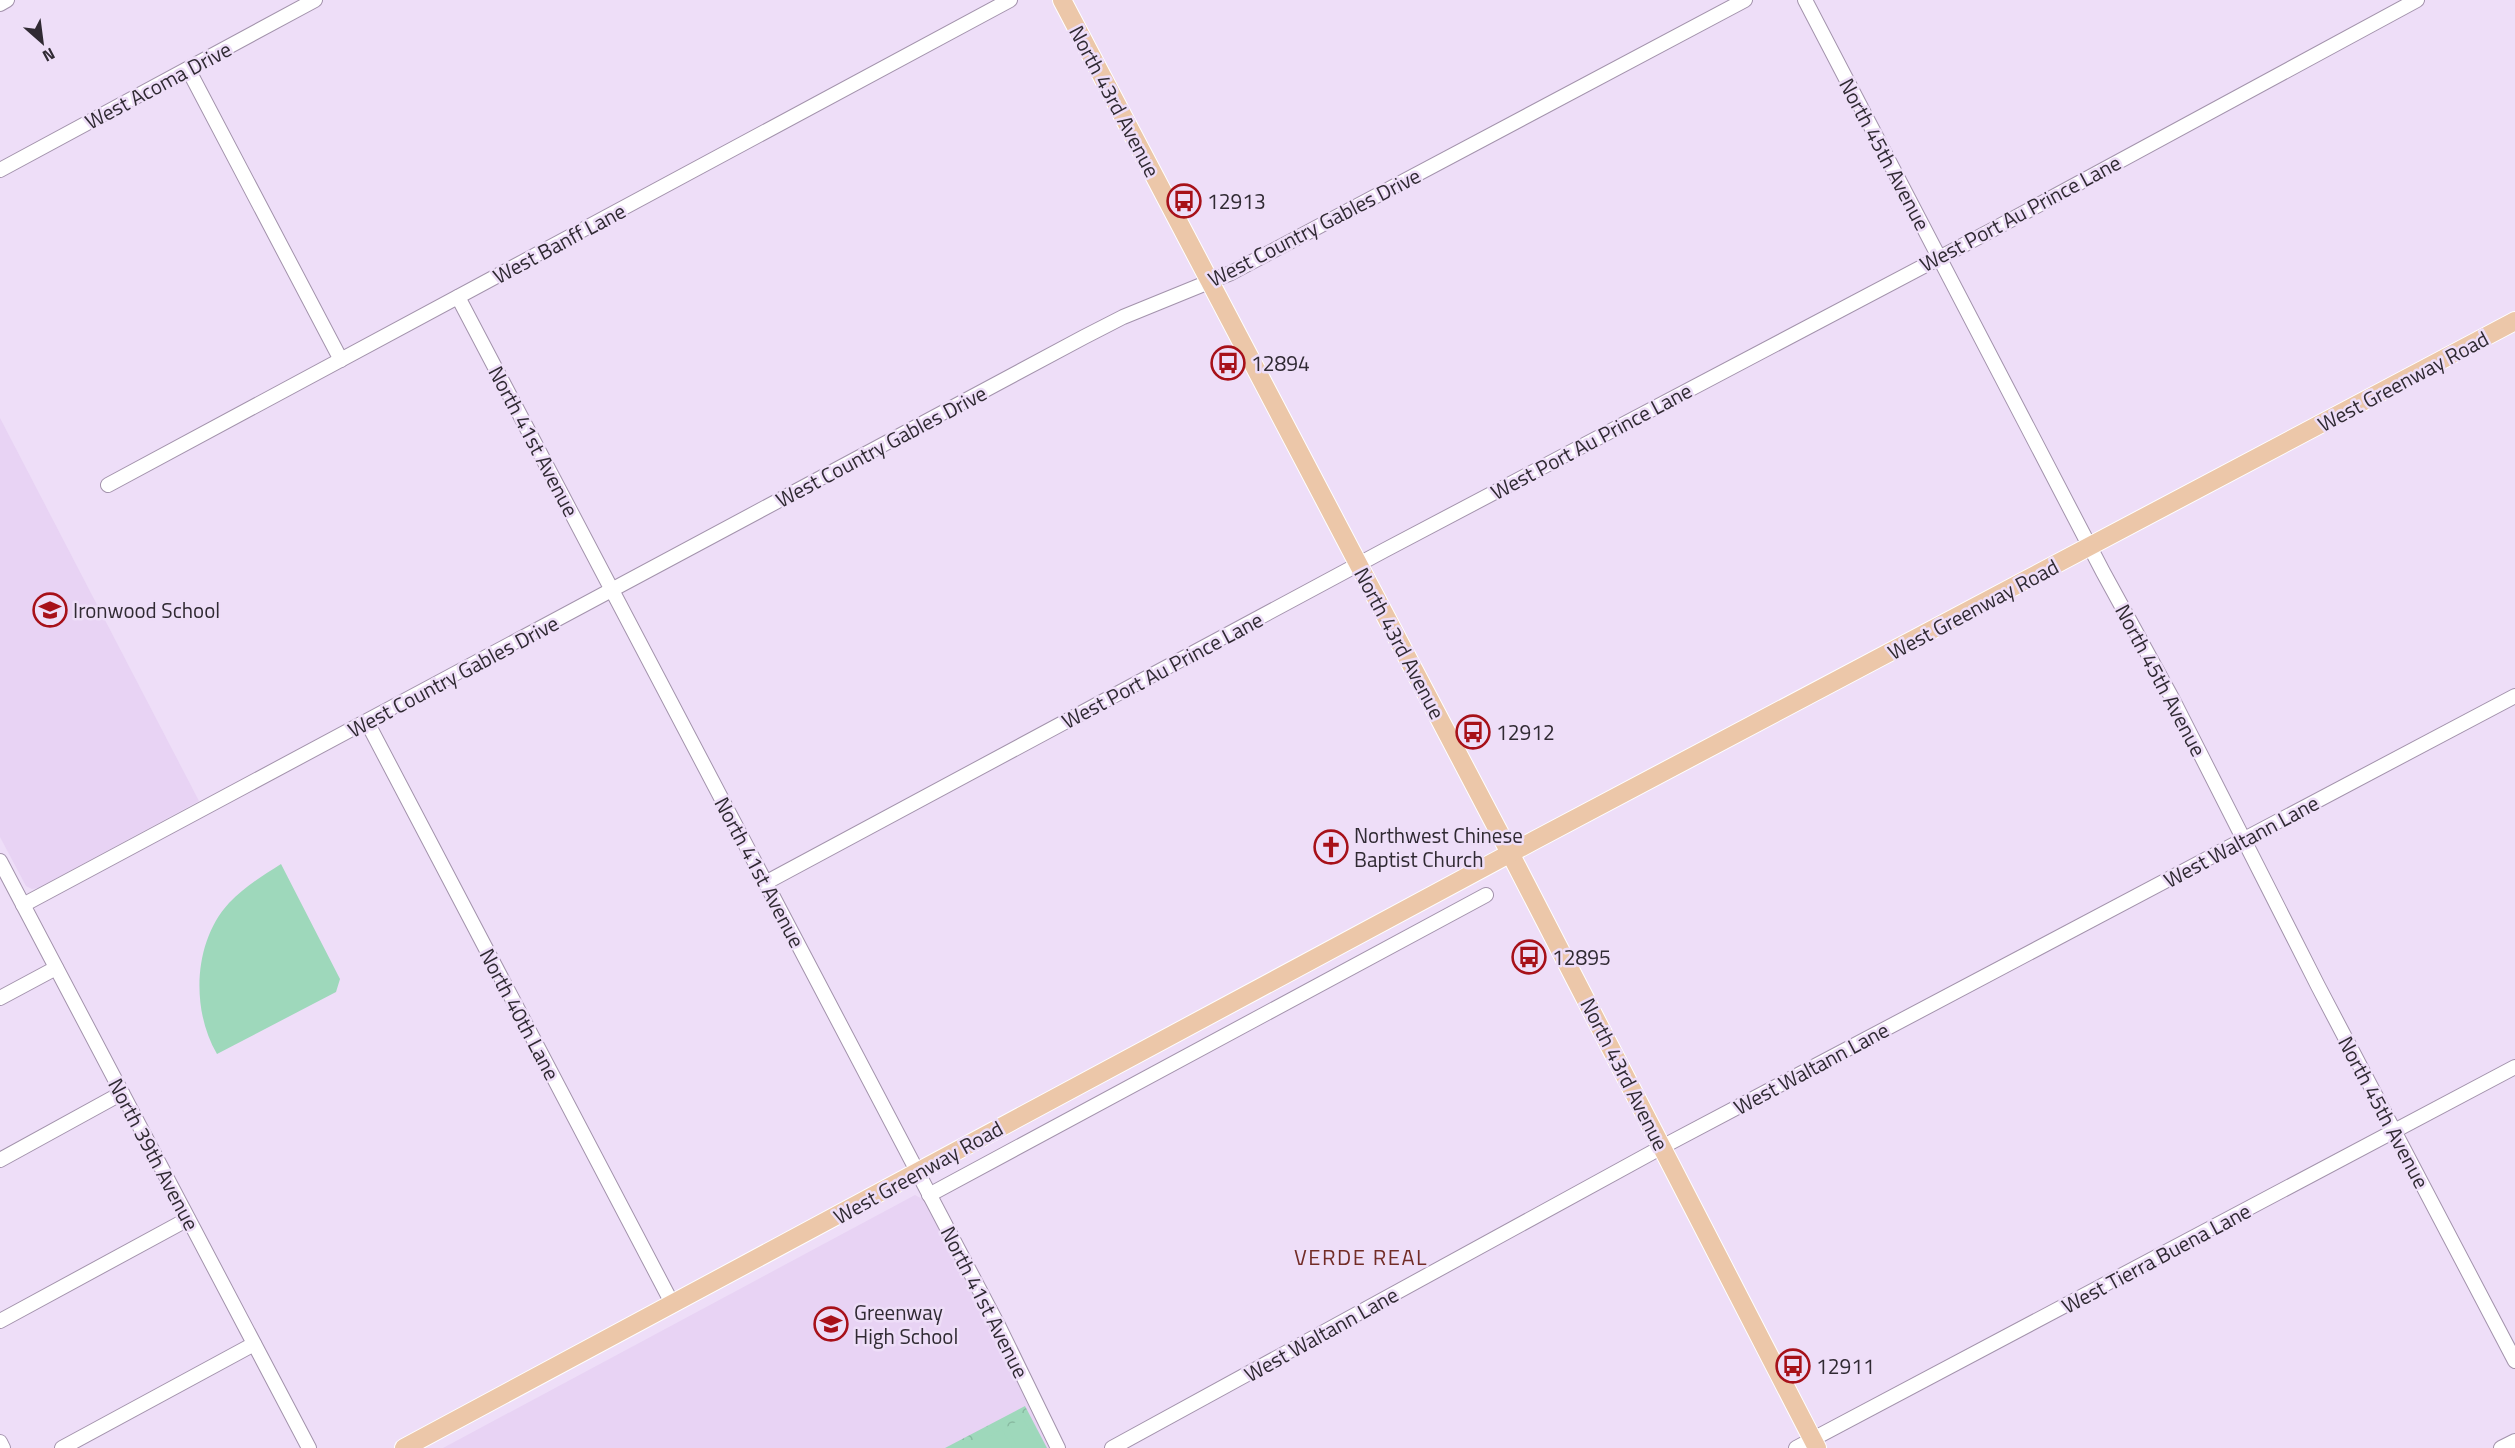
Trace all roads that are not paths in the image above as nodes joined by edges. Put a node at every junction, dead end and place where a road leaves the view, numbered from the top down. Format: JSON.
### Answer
{"nodes":[{"id":1,"x":7,"y":0,"type":"edge"},
{"id":2,"x":315,"y":0,"type":"edge"},
{"id":3,"x":1010,"y":0,"type":"edge"},
{"id":4,"x":1062,"y":0,"type":"edge"},
{"id":5,"x":1745,"y":0,"type":"edge"},
{"id":6,"x":1804,"y":0,"type":"edge"},
{"id":7,"x":2417,"y":0,"type":"edge"},
{"id":8,"x":0,"y":4,"type":"edge"},
{"id":9,"x":291,"y":6,"type":"edge"},
{"id":10,"x":188,"y":69,"type":"junction"},
{"id":11,"x":0,"y":170,"type":"edge"},
{"id":12,"x":1939,"y":257,"type":"junction"},
{"id":13,"x":1210,"y":281,"type":"junction"},
{"id":14,"x":458,"y":297,"type":"junction"},
{"id":15,"x":2515,"y":321,"type":"edge"},
{"id":16,"x":341,"y":360,"type":"junction"},
{"id":17,"x":108,"y":485,"type":"dead end"},
{"id":18,"x":2091,"y":547,"type":"junction"},
{"id":19,"x":1359,"y":564,"type":"junction"},
{"id":20,"x":613,"y":590,"type":"junction"},
{"id":21,"x":2515,"y":696,"type":"edge"},
{"id":22,"x":367,"y":722,"type":"junction"},
{"id":23,"x":2245,"y":839,"type":"junction"},
{"id":24,"x":1510,"y":853,"type":"junction"},
{"id":25,"x":0,"y":861,"type":"edge"},
{"id":26,"x":765,"y":882,"type":"junction"},
{"id":27,"x":1486,"y":895,"type":"dead end"},
{"id":28,"x":1431,"y":896,"type":"junction"},
{"id":29,"x":23,"y":905,"type":"junction"},
{"id":30,"x":1444,"y":918,"type":"junction"},
{"id":31,"x":56,"y":968,"type":"junction"},
{"id":32,"x":0,"y":998,"type":"edge"},
{"id":33,"x":2515,"y":1067,"type":"edge"},
{"id":34,"x":122,"y":1093,"type":"junction"},
{"id":35,"x":2395,"y":1132,"type":"junction"},
{"id":36,"x":1662,"y":1148,"type":"junction"},
{"id":37,"x":0,"y":1160,"type":"edge"},
{"id":38,"x":917,"y":1172,"type":"junction"},
{"id":39,"x":929,"y":1195,"type":"junction"},
{"id":40,"x":189,"y":1219,"type":"junction"},
{"id":41,"x":673,"y":1305,"type":"junction"},
{"id":42,"x":0,"y":1321,"type":"edge"},
{"id":43,"x":254,"y":1344,"type":"junction"},
{"id":44,"x":2515,"y":1361,"type":"edge"},
{"id":45,"x":2515,"y":1441,"type":"edge"},
{"id":46,"x":0,"y":1442,"type":"edge"},
{"id":47,"x":1815,"y":1443,"type":"edge"},
{"id":48,"x":3,"y":1448,"type":"edge"},
{"id":49,"x":62,"y":1448,"type":"edge"},
{"id":50,"x":309,"y":1448,"type":"edge"},
{"id":51,"x":404,"y":1448,"type":"edge"},
{"id":52,"x":1058,"y":1448,"type":"edge"},
{"id":53,"x":1112,"y":1448,"type":"edge"},
{"id":54,"x":1796,"y":1448,"type":"edge"},
{"id":55,"x":2501,"y":1448,"type":"edge"}],
"edges":[{"from":1,"to":8,"type":"street"},
{"from":2,"to":9,"type":"street","name":"West Acoma Drive"},
{"from":3,"to":14,"type":"street","name":"West Banff Lane"},
{"from":4,"to":13,"type":"main road","name":"North 43rd Avenue"},
{"from":5,"to":13,"type":"street","name":"West Country Gables Drive"},
{"from":6,"to":12,"type":"street","name":"North 45th Avenue"},
{"from":7,"to":12,"type":"street","name":"West Port Au Prince Lane"},
{"from":9,"to":10,"type":"street","name":"West Acoma Drive"},
{"from":10,"to":11,"type":"street","name":"West Acoma Drive"},
{"from":10,"to":16,"type":"street"},
{"from":12,"to":18,"type":"street","name":"North 45th Avenue"},
{"from":12,"to":19,"type":"street","name":"West Port Au Prince Lane"},
{"from":13,"to":19,"type":"main road","name":"North 43rd Avenue"},
{"from":13,"to":20,"type":"street","name":"West Country Gables Drive"},
{"from":14,"to":16,"type":"street","name":"West Banff Lane"},
{"from":14,"to":20,"type":"street","name":"North 41st Avenue"},
{"from":15,"to":18,"type":"main road","name":"West Greenway Road"},
{"from":16,"to":17,"type":"street","name":"West Banff Lane"},
{"from":18,"to":23,"type":"street","name":"North 45th Avenue"},
{"from":18,"to":24,"type":"main road","name":"West Greenway Road"},
{"from":19,"to":24,"type":"main road","name":"North 43rd Avenue"},
{"from":19,"to":26,"type":"street","name":"West Port Au Prince Lane"},
{"from":20,"to":22,"type":"street","name":"West Country Gables Drive"},
{"from":20,"to":26,"type":"street","name":"North 41st Avenue"},
{"from":21,"to":23,"type":"street","name":"West Waltann Lane"},
{"from":22,"to":29,"type":"street","name":"West Country Gables Drive"},
{"from":22,"to":41,"type":"street","name":"North 40th Lane"},
{"from":23,"to":35,"type":"street","name":"North 45th Avenue"},
{"from":23,"to":36,"type":"street","name":"West Waltann Lane"},
{"from":24,"to":28,"type":"main road","name":"West Greenway Road"},
{"from":24,"to":36,"type":"main road","name":"North 43rd Avenue"},
{"from":25,"to":29,"type":"street","name":"North 39th Avenue"},
{"from":26,"to":38,"type":"street","name":"North 41st Avenue"},
{"from":27,"to":30,"type":"street","name":"West Greenway Road"},
{"from":28,"to":30,"type":"street"},
{"from":28,"to":38,"type":"main road","name":"West Greenway Road"},
{"from":29,"to":31,"type":"street","name":"North 39th Avenue"},
{"from":30,"to":39,"type":"street","name":"West Greenway Road"},
{"from":31,"to":32,"type":"street"},
{"from":31,"to":34,"type":"street","name":"North 39th Avenue"},
{"from":33,"to":35,"type":"street","name":"West Tierra Buena Lane"},
{"from":34,"to":37,"type":"street"},
{"from":34,"to":40,"type":"street","name":"North 39th Avenue"},
{"from":35,"to":44,"type":"street","name":"North 45th Avenue"},
{"from":35,"to":47,"type":"street","name":"West Tierra Buena Lane"},
{"from":36,"to":47,"type":"main road","name":"North 43rd Avenue"},
{"from":36,"to":53,"type":"street","name":"West Waltann Lane"},
{"from":38,"to":39,"type":"street","name":"North 41st Avenue"},
{"from":38,"to":41,"type":"main road","name":"West Greenway Road"},
{"from":39,"to":52,"type":"street","name":"North 41st Avenue"},
{"from":40,"to":42,"type":"street"},
{"from":40,"to":43,"type":"street","name":"North 39th Avenue"},
{"from":41,"to":51,"type":"main road","name":"West Greenway Road"},
{"from":43,"to":49,"type":"street"},
{"from":43,"to":50,"type":"street","name":"North 39th Avenue"},
{"from":45,"to":55,"type":"street"},
{"from":46,"to":48,"type":"street"},
{"from":47,"to":54,"type":"street","name":"West Tierra Buena Lane"}]}
